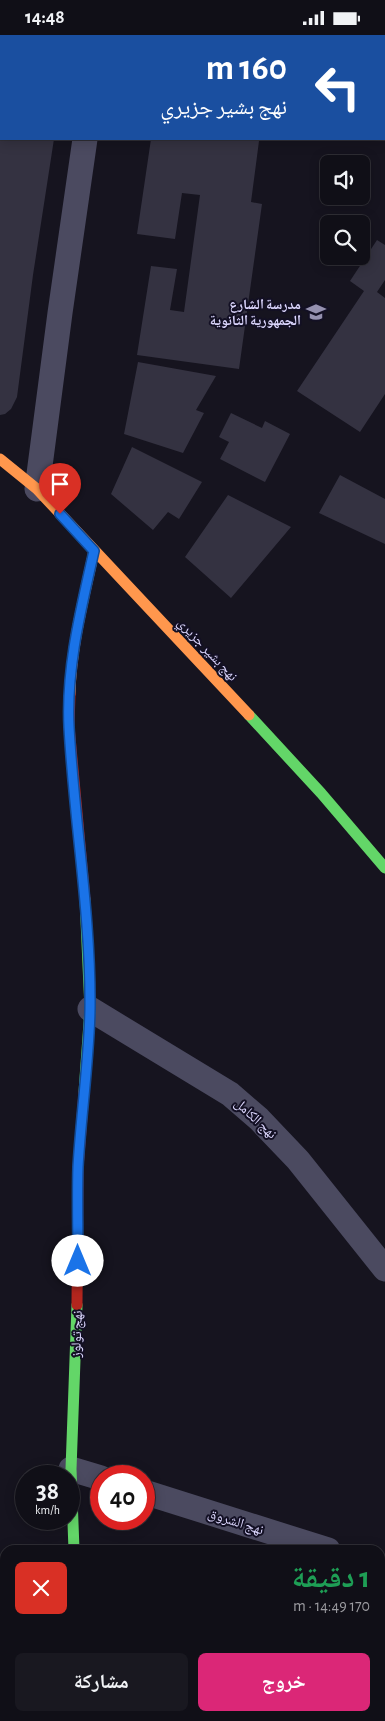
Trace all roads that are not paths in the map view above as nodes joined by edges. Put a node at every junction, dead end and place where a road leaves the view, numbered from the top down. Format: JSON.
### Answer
{"nodes":[{"id":1,"x":85,"y":140,"type":"edge"},
{"id":2,"x":0,"y":459,"type":"edge"},
{"id":3,"x":37,"y":489,"type":"junction"},
{"id":4,"x":94,"y":551,"type":"junction"},
{"id":5,"x":385,"y":868,"type":"edge"},
{"id":6,"x":90,"y":1009,"type":"junction"},
{"id":7,"x":385,"y":1269,"type":"edge"},
{"id":8,"x":71,"y":1465,"type":"edge"},
{"id":9,"x":155,"y":1495,"type":"edge"},
{"id":10,"x":73,"y":1530,"type":"edge"},
{"id":11,"x":74,"y":1545,"type":"edge"},
{"id":12,"x":312,"y":1545,"type":"edge"}],
"edges":[{"from":1,"to":3,"type":"street"},
{"from":2,"to":3,"type":"street","name":"نهج بشير جزيري"},
{"from":3,"to":4,"type":"street","name":"نهج بشير جزيري"},
{"from":4,"to":5,"type":"street","name":"نهج بشير جزيري"},
{"from":4,"to":6,"type":"street","name":"نهج تولوز"},
{"from":6,"to":7,"type":"street","name":"نهج الكامل"},
{"from":6,"to":8,"type":"street","name":"نهج تولوز"},
{"from":9,"to":12,"type":"street","name":"نهج الشروق"},
{"from":10,"to":11,"type":"street","name":"نهج تولوز"}]}
